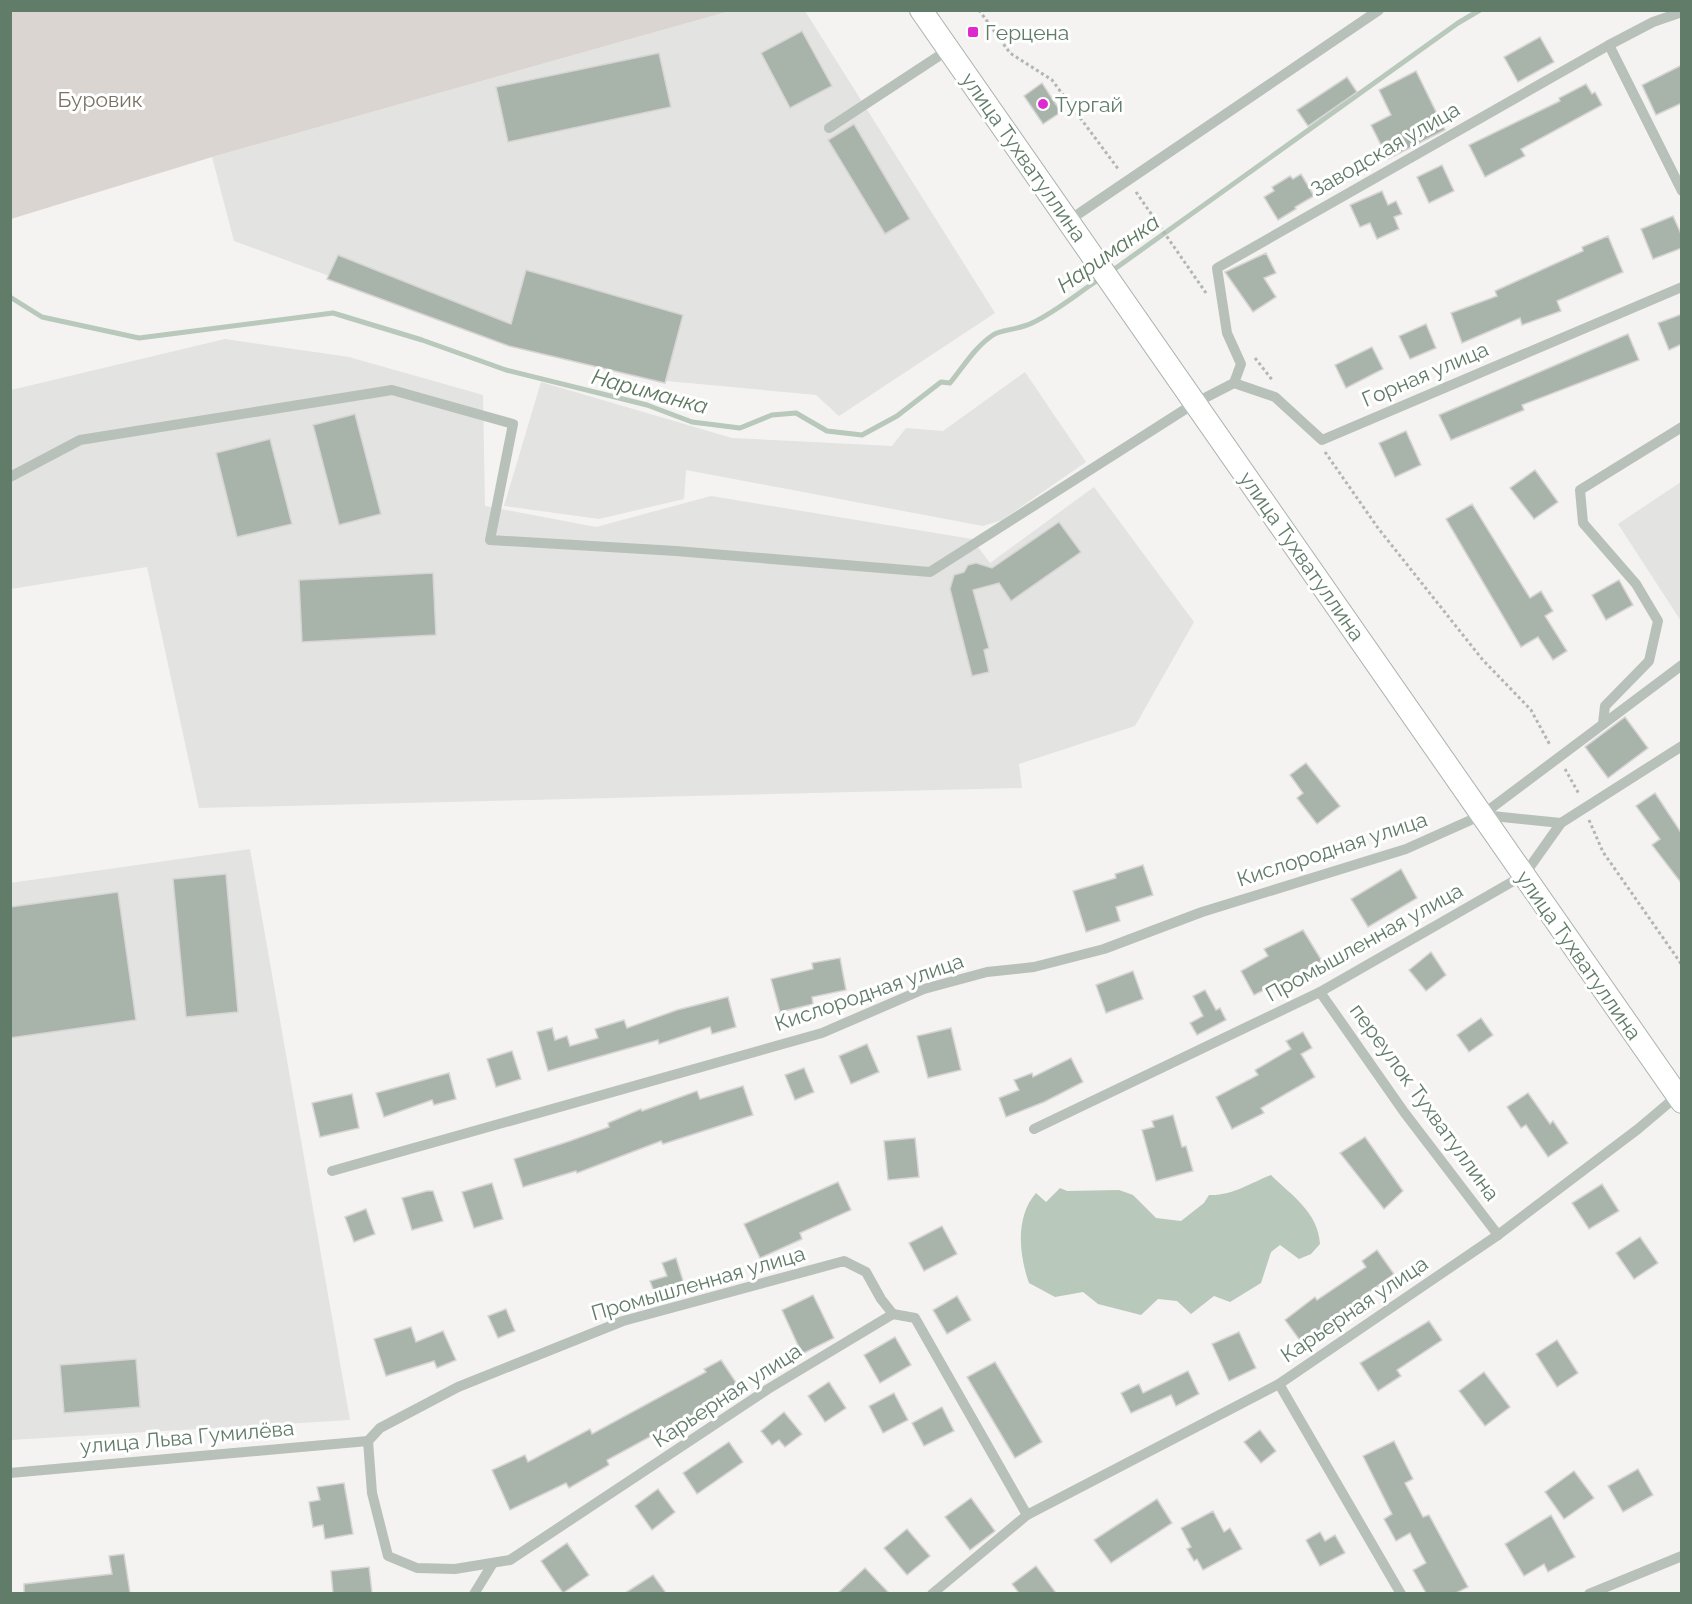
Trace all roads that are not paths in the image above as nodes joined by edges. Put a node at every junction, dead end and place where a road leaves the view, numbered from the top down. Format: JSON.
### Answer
{"nodes":[{"id":1,"x":921,"y":10,"type":"edge"},
{"id":2,"x":1379,"y":10,"type":"edge"},
{"id":3,"x":1682,"y":12,"type":"edge"},
{"id":4,"x":1609,"y":45,"type":"junction"},
{"id":5,"x":948,"y":50,"type":"junction"},
{"id":6,"x":829,"y":128,"type":"dead end"},
{"id":7,"x":1682,"y":191,"type":"edge"},
{"id":8,"x":1068,"y":221,"type":"junction"},
{"id":9,"x":1682,"y":287,"type":"edge"},
{"id":10,"x":1234,"y":383,"type":"junction"},
{"id":11,"x":1195,"y":403,"type":"junction"},
{"id":12,"x":1682,"y":427,"type":"edge"},
{"id":13,"x":10,"y":477,"type":"edge"},
{"id":14,"x":1682,"y":665,"type":"edge"},
{"id":15,"x":1603,"y":723,"type":"junction"},
{"id":16,"x":1682,"y":746,"type":"edge"},
{"id":17,"x":1482,"y":815,"type":"junction"},
{"id":18,"x":1561,"y":823,"type":"junction"},
{"id":19,"x":1524,"y":875,"type":"junction"},
{"id":20,"x":1320,"y":992,"type":"junction"},
{"id":21,"x":1679,"y":1099,"type":"edge"},
{"id":22,"x":1034,"y":1130,"type":"dead end"},
{"id":23,"x":332,"y":1171,"type":"dead end"},
{"id":24,"x":1498,"y":1235,"type":"junction"},
{"id":25,"x":893,"y":1314,"type":"junction"},
{"id":26,"x":1279,"y":1384,"type":"junction"},
{"id":27,"x":368,"y":1441,"type":"junction"},
{"id":28,"x":10,"y":1473,"type":"edge"},
{"id":29,"x":1027,"y":1515,"type":"junction"},
{"id":30,"x":1682,"y":1556,"type":"edge"},
{"id":31,"x":493,"y":1563,"type":"junction"},
{"id":32,"x":474,"y":1593,"type":"edge"},
{"id":33,"x":932,"y":1593,"type":"edge"},
{"id":34,"x":1401,"y":1593,"type":"edge"},
{"id":35,"x":1589,"y":1593,"type":"edge"}],
"edges":[{"from":1,"to":5,"type":"main road","name":"улица Тухватуллина"},
{"from":2,"to":8,"type":"street"},
{"from":3,"to":4,"type":"street","name":"Заводская улица"},
{"from":4,"to":7,"type":"street"},
{"from":4,"to":10,"type":"street","name":"Заводская улица"},
{"from":5,"to":6,"type":"street"},
{"from":5,"to":8,"type":"main road","name":"улица Тухватуллина"},
{"from":8,"to":11,"type":"main road","name":"улица Тухватуллина"},
{"from":9,"to":10,"type":"street","name":"Горная улица"},
{"from":10,"to":11,"type":"street"},
{"from":11,"to":13,"type":"street"},
{"from":11,"to":17,"type":"main road","name":"улица Тухватуллина"},
{"from":12,"to":15,"type":"street"},
{"from":14,"to":15,"type":"street","name":"Кислородная улица"},
{"from":15,"to":17,"type":"street","name":"Кислородная улица"},
{"from":16,"to":18,"type":"street","name":"Промышленная улица"},
{"from":17,"to":18,"type":"street"},
{"from":17,"to":19,"type":"main road","name":"улица Тухватуллина"},
{"from":17,"to":23,"type":"street","name":"Кислородная улица"},
{"from":18,"to":19,"type":"street","name":"Промышленная улица"},
{"from":19,"to":20,"type":"street","name":"Промышленная улица"},
{"from":19,"to":21,"type":"main road","name":"улица Тухватуллина"},
{"from":20,"to":22,"type":"street","name":"Промышленная улица"},
{"from":20,"to":24,"type":"street","name":"переулок Тухватуллина"},
{"from":21,"to":24,"type":"street","name":"Карьерная улица"},
{"from":24,"to":26,"type":"street","name":"Карьерная улица"},
{"from":25,"to":27,"type":"street","name":"Промышленная улица"},
{"from":25,"to":29,"type":"street"},
{"from":25,"to":31,"type":"street","name":"Карьерная улица"},
{"from":26,"to":29,"type":"street","name":"Карьерная улица"},
{"from":26,"to":34,"type":"street"},
{"from":27,"to":28,"type":"street","name":"улица Льва Гумилёва"},
{"from":27,"to":31,"type":"street","name":"Карьерная улица"},
{"from":29,"to":33,"type":"street","name":"Карьерная улица"},
{"from":30,"to":35,"type":"street"},
{"from":31,"to":32,"type":"street"}]}
